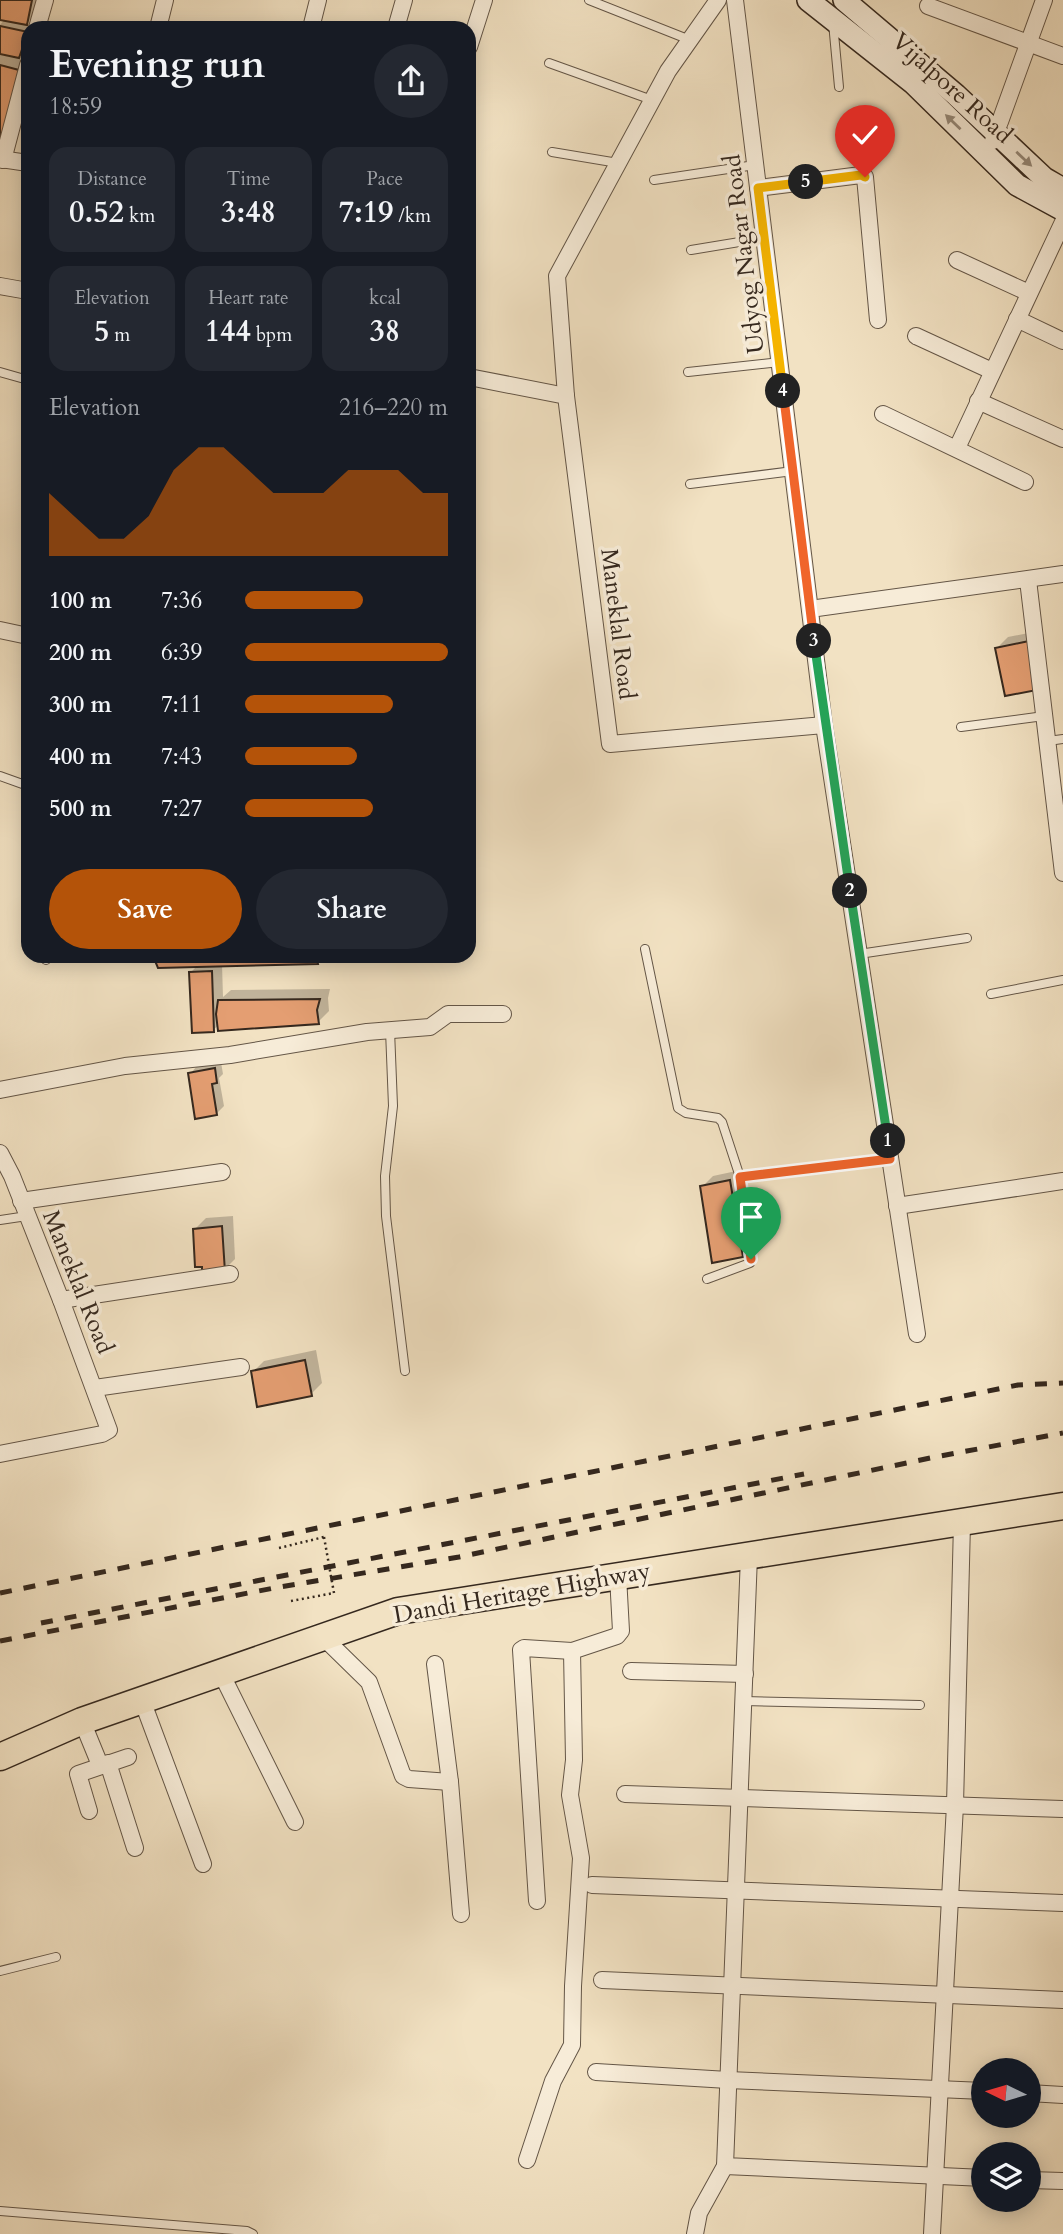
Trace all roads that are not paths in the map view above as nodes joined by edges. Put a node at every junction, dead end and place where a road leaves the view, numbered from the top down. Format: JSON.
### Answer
{"nodes":[{"id":1,"x":45,"y":0,"type":"edge"},
{"id":2,"x":165,"y":0,"type":"edge"},
{"id":3,"x":318,"y":0,"type":"edge"},
{"id":4,"x":404,"y":0,"type":"edge"},
{"id":5,"x":484,"y":0,"type":"edge"},
{"id":6,"x":589,"y":0,"type":"edge"},
{"id":7,"x":718,"y":0,"type":"edge"},
{"id":8,"x":735,"y":0,"type":"edge"},
{"id":9,"x":808,"y":0,"type":"edge"},
{"id":10,"x":844,"y":0,"type":"edge"},
{"id":11,"x":1044,"y":0,"type":"edge"},
{"id":12,"x":928,"y":6,"type":"dead end"},
{"id":13,"x":864,"y":7,"type":"edge"},
{"id":14,"x":833,"y":19,"type":"junction"},
{"id":15,"x":39,"y":21,"type":"edge"},
{"id":16,"x":160,"y":21,"type":"edge"},
{"id":17,"x":313,"y":21,"type":"edge"},
{"id":18,"x":398,"y":21,"type":"edge"},
{"id":19,"x":476,"y":25,"type":"edge"},
{"id":20,"x":690,"y":40,"type":"junction"},
{"id":21,"x":1029,"y":44,"type":"junction"},
{"id":22,"x":1063,"y":56,"type":"edge"},
{"id":23,"x":549,"y":63,"type":"dead end"},
{"id":24,"x":839,"y":87,"type":"dead end"},
{"id":25,"x":21,"y":91,"type":"edge"},
{"id":26,"x":652,"y":100,"type":"junction"},
{"id":27,"x":996,"y":133,"type":"junction"},
{"id":28,"x":552,"y":152,"type":"dead end"},
{"id":29,"x":988,"y":156,"type":"junction"},
{"id":30,"x":2,"y":160,"type":"edge"},
{"id":31,"x":21,"y":162,"type":"edge"},
{"id":32,"x":619,"y":163,"type":"junction"},
{"id":33,"x":756,"y":165,"type":"junction"},
{"id":34,"x":654,"y":180,"type":"dead end"},
{"id":35,"x":758,"y":188,"type":"junction"},
{"id":36,"x":1063,"y":189,"type":"edge"},
{"id":37,"x":1063,"y":210,"type":"edge"},
{"id":38,"x":1063,"y":222,"type":"edge"},
{"id":39,"x":764,"y":237,"type":"junction"},
{"id":40,"x":691,"y":250,"type":"dead end"},
{"id":41,"x":957,"y":260,"type":"dead end"},
{"id":42,"x":0,"y":286,"type":"edge"},
{"id":43,"x":21,"y":290,"type":"edge"},
{"id":44,"x":1029,"y":293,"type":"junction"},
{"id":45,"x":1017,"y":319,"type":"junction"},
{"id":46,"x":878,"y":320,"type":"dead end"},
{"id":47,"x":916,"y":336,"type":"dead end"},
{"id":48,"x":1063,"y":341,"type":"edge"},
{"id":49,"x":780,"y":362,"type":"junction"},
{"id":50,"x":992,"y":371,"type":"junction"},
{"id":51,"x":0,"y":372,"type":"edge"},
{"id":52,"x":688,"y":372,"type":"dead end"},
{"id":53,"x":21,"y":378,"type":"edge"},
{"id":54,"x":476,"y":378,"type":"edge"},
{"id":55,"x":566,"y":396,"type":"junction"},
{"id":56,"x":978,"y":401,"type":"junction"},
{"id":57,"x":883,"y":414,"type":"dead end"},
{"id":58,"x":1063,"y":439,"type":"edge"},
{"id":59,"x":957,"y":447,"type":"junction"},
{"id":60,"x":793,"y":471,"type":"junction"},
{"id":61,"x":1025,"y":482,"type":"dead end"},
{"id":62,"x":690,"y":484,"type":"dead end"},
{"id":63,"x":1063,"y":574,"type":"edge"},
{"id":64,"x":1028,"y":580,"type":"junction"},
{"id":65,"x":810,"y":609,"type":"junction"},
{"id":66,"x":0,"y":630,"type":"edge"},
{"id":67,"x":21,"y":634,"type":"edge"},
{"id":68,"x":1044,"y":716,"type":"junction"},
{"id":69,"x":824,"y":725,"type":"junction"},
{"id":70,"x":961,"y":727,"type":"dead end"},
{"id":71,"x":1055,"y":740,"type":"edge"},
{"id":72,"x":0,"y":776,"type":"edge"},
{"id":73,"x":21,"y":784,"type":"edge"},
{"id":74,"x":1063,"y":873,"type":"edge"},
{"id":75,"x":967,"y":938,"type":"dead end"},
{"id":76,"x":645,"y":949,"type":"dead end"},
{"id":77,"x":859,"y":954,"type":"junction"},
{"id":78,"x":1063,"y":981,"type":"edge"},
{"id":79,"x":991,"y":994,"type":"dead end"},
{"id":80,"x":503,"y":1014,"type":"dead end"},
{"id":81,"x":390,"y":1030,"type":"junction"},
{"id":82,"x":0,"y":1090,"type":"edge"},
{"id":83,"x":0,"y":1153,"type":"edge"},
{"id":84,"x":890,"y":1159,"type":"junction"},
{"id":85,"x":222,"y":1172,"type":"dead end"},
{"id":86,"x":740,"y":1177,"type":"junction"},
{"id":87,"x":1063,"y":1181,"type":"edge"},
{"id":88,"x":897,"y":1206,"type":"junction"},
{"id":89,"x":24,"y":1209,"type":"junction"},
{"id":90,"x":0,"y":1220,"type":"edge"},
{"id":91,"x":230,"y":1274,"type":"dead end"},
{"id":92,"x":707,"y":1279,"type":"dead end"},
{"id":93,"x":61,"y":1300,"type":"junction"},
{"id":94,"x":917,"y":1334,"type":"dead end"},
{"id":95,"x":241,"y":1367,"type":"dead end"},
{"id":96,"x":405,"y":1371,"type":"dead end"},
{"id":97,"x":95,"y":1388,"type":"junction"},
{"id":98,"x":0,"y":1454,"type":"edge"},
{"id":99,"x":1063,"y":1506,"type":"edge"},
{"id":100,"x":962,"y":1523,"type":"junction"},
{"id":101,"x":749,"y":1556,"type":"junction"},
{"id":102,"x":618,"y":1576,"type":"junction"},
{"id":103,"x":323,"y":1637,"type":"junction"},
{"id":104,"x":572,"y":1651,"type":"junction"},
{"id":105,"x":435,"y":1664,"type":"dead end"},
{"id":106,"x":631,"y":1671,"type":"dead end"},
{"id":107,"x":221,"y":1673,"type":"junction"},
{"id":108,"x":745,"y":1674,"type":"junction"},
{"id":109,"x":142,"y":1700,"type":"junction"},
{"id":110,"x":744,"y":1701,"type":"junction"},
{"id":111,"x":920,"y":1705,"type":"dead end"},
{"id":112,"x":82,"y":1721,"type":"junction"},
{"id":113,"x":0,"y":1756,"type":"edge"},
{"id":114,"x":128,"y":1757,"type":"dead end"},
{"id":115,"x":104,"y":1764,"type":"junction"},
{"id":116,"x":450,"y":1782,"type":"junction"},
{"id":117,"x":625,"y":1794,"type":"dead end"},
{"id":118,"x":741,"y":1799,"type":"junction"},
{"id":119,"x":955,"y":1805,"type":"junction"},
{"id":120,"x":1063,"y":1809,"type":"edge"},
{"id":121,"x":89,"y":1811,"type":"dead end"},
{"id":122,"x":295,"y":1822,"type":"dead end"},
{"id":123,"x":135,"y":1848,"type":"dead end"},
{"id":124,"x":203,"y":1864,"type":"dead end"},
{"id":125,"x":592,"y":1885,"type":"dead end"},
{"id":126,"x":735,"y":1891,"type":"junction"},
{"id":127,"x":949,"y":1898,"type":"junction"},
{"id":128,"x":537,"y":1901,"type":"dead end"},
{"id":129,"x":1063,"y":1903,"type":"edge"},
{"id":130,"x":461,"y":1914,"type":"dead end"},
{"id":131,"x":56,"y":1956,"type":"dead end"},
{"id":132,"x":0,"y":1971,"type":"edge"},
{"id":133,"x":602,"y":1980,"type":"dead end"},
{"id":134,"x":731,"y":1985,"type":"junction"},
{"id":135,"x":945,"y":1995,"type":"junction"},
{"id":136,"x":1063,"y":2000,"type":"edge"},
{"id":137,"x":596,"y":2071,"type":"dead end"},
{"id":138,"x":727,"y":2080,"type":"junction"},
{"id":139,"x":938,"y":2088,"type":"junction"},
{"id":140,"x":971,"y":2090,"type":"edge"},
{"id":141,"x":1041,"y":2094,"type":"edge"},
{"id":142,"x":1063,"y":2095,"type":"edge"},
{"id":143,"x":527,"y":2160,"type":"dead end"},
{"id":144,"x":725,"y":2166,"type":"junction"},
{"id":145,"x":935,"y":2176,"type":"junction"},
{"id":146,"x":971,"y":2177,"type":"edge"},
{"id":147,"x":1041,"y":2180,"type":"edge"},
{"id":148,"x":1063,"y":2181,"type":"edge"},
{"id":149,"x":0,"y":2211,"type":"edge"},
{"id":150,"x":253,"y":2234,"type":"edge"},
{"id":151,"x":695,"y":2234,"type":"edge"},
{"id":152,"x":932,"y":2234,"type":"edge"}],
"edges":[{"from":1,"to":15,"type":"street"},
{"from":2,"to":16,"type":"street"},
{"from":3,"to":17,"type":"street"},
{"from":4,"to":18,"type":"street"},
{"from":5,"to":19,"type":"street"},
{"from":6,"to":20,"type":"lane"},
{"from":7,"to":20,"type":"street"},
{"from":8,"to":33,"type":"street","name":"Udyog Nagar Road"},
{"from":9,"to":14,"type":"main road","name":"Vijalpore Road"},
{"from":10,"to":13,"type":"main road","name":"Vijalpore Road"},
{"from":11,"to":21,"type":"street"},
{"from":12,"to":21,"type":"street"},
{"from":13,"to":27,"type":"main road","name":"Vijalpore Road"},
{"from":14,"to":24,"type":"lane"},
{"from":29,"to":14,"type":"main road","name":"Vijalpore Road","one_way":true},
{"from":20,"to":26,"type":"street"},
{"from":21,"to":22,"type":"street"},
{"from":21,"to":27,"type":"street"},
{"from":23,"to":26,"type":"lane"},
{"from":25,"to":30,"type":"street"},
{"from":26,"to":32,"type":"street"},
{"from":27,"to":29,"type":"street"},
{"from":27,"to":36,"type":"main road","name":"Vijalpore Road","one_way":true},
{"from":28,"to":32,"type":"lane"},
{"from":29,"to":37,"type":"main road","name":"Vijalpore Road"},
{"from":30,"to":31,"type":"street"},
{"from":32,"to":55,"type":"street"},
{"from":33,"to":34,"type":"lane"},
{"from":33,"to":35,"type":"street","name":"Udyog Nagar Road"},
{"from":35,"to":39,"type":"street","name":"Udyog Nagar Road"},
{"from":35,"to":46,"type":"street"},
{"from":38,"to":44,"type":"street"},
{"from":39,"to":40,"type":"lane"},
{"from":39,"to":49,"type":"street","name":"Udyog Nagar Road"},
{"from":41,"to":44,"type":"street"},
{"from":42,"to":43,"type":"street"},
{"from":44,"to":45,"type":"street"},
{"from":45,"to":48,"type":"street"},
{"from":45,"to":50,"type":"street"},
{"from":47,"to":50,"type":"street"},
{"from":49,"to":52,"type":"lane"},
{"from":49,"to":60,"type":"street","name":"Udyog Nagar Road"},
{"from":50,"to":56,"type":"street"},
{"from":51,"to":53,"type":"lane"},
{"from":54,"to":55,"type":"street"},
{"from":55,"to":69,"type":"street","name":"Maneklal Road"},
{"from":56,"to":58,"type":"street"},
{"from":56,"to":59,"type":"street"},
{"from":57,"to":59,"type":"street"},
{"from":59,"to":61,"type":"street"},
{"from":60,"to":62,"type":"lane"},
{"from":60,"to":65,"type":"street","name":"Udyog Nagar Road"},
{"from":63,"to":64,"type":"street"},
{"from":64,"to":65,"type":"street"},
{"from":64,"to":68,"type":"street"},
{"from":65,"to":69,"type":"street","name":"Udyog Nagar Road"},
{"from":66,"to":67,"type":"street"},
{"from":68,"to":70,"type":"lane"},
{"from":68,"to":71,"type":"street"},
{"from":69,"to":77,"type":"street","name":"Udyog Nagar Road"},
{"from":71,"to":74,"type":"street"},
{"from":72,"to":73,"type":"lane"},
{"from":75,"to":77,"type":"lane"},
{"from":76,"to":86,"type":"lane"},
{"from":77,"to":84,"type":"street","name":"Udyog Nagar Road"},
{"from":78,"to":79,"type":"lane"},
{"from":80,"to":81,"type":"street"},
{"from":81,"to":82,"type":"street"},
{"from":81,"to":96,"type":"lane"},
{"from":83,"to":89,"type":"street","name":"Maneklal Road"},
{"from":84,"to":86,"type":"lane"},
{"from":84,"to":88,"type":"street","name":"Udyog Nagar Road"},
{"from":85,"to":89,"type":"street"},
{"from":86,"to":92,"type":"lane"},
{"from":87,"to":88,"type":"street"},
{"from":88,"to":94,"type":"street","name":"Udyog Nagar Road"},
{"from":89,"to":90,"type":"lane"},
{"from":89,"to":93,"type":"street","name":"Maneklal Road"},
{"from":91,"to":93,"type":"street"},
{"from":93,"to":97,"type":"street","name":"Maneklal Road"},
{"from":95,"to":97,"type":"street"},
{"from":97,"to":98,"type":"street","name":"Maneklal Road"},
{"from":99,"to":100,"type":"highway","name":"Dandi Heritage Highway"},
{"from":100,"to":101,"type":"highway","name":"Dandi Heritage Highway"},
{"from":100,"to":119,"type":"street"},
{"from":101,"to":102,"type":"highway","name":"Dandi Heritage Highway"},
{"from":101,"to":108,"type":"street"},
{"from":102,"to":103,"type":"highway","name":"Dandi Heritage Highway"},
{"from":102,"to":104,"type":"street"},
{"from":103,"to":107,"type":"highway","name":"Dandi Heritage Highway"},
{"from":103,"to":116,"type":"street"},
{"from":104,"to":128,"type":"street"},
{"from":104,"to":143,"type":"street"},
{"from":105,"to":116,"type":"street"},
{"from":106,"to":108,"type":"street"},
{"from":107,"to":109,"type":"highway","name":"Dandi Heritage Highway"},
{"from":107,"to":122,"type":"street"},
{"from":108,"to":110,"type":"street"},
{"from":109,"to":112,"type":"highway","name":"Dandi Heritage Highway"},
{"from":109,"to":124,"type":"street"},
{"from":110,"to":111,"type":"lane"},
{"from":110,"to":118,"type":"street"},
{"from":112,"to":113,"type":"highway","name":"Dandi Heritage Highway"},
{"from":112,"to":115,"type":"street"},
{"from":114,"to":115,"type":"street"},
{"from":115,"to":121,"type":"street"},
{"from":115,"to":123,"type":"street"},
{"from":116,"to":130,"type":"street"},
{"from":117,"to":118,"type":"street"},
{"from":118,"to":119,"type":"street"},
{"from":118,"to":126,"type":"street"},
{"from":119,"to":120,"type":"street"},
{"from":119,"to":127,"type":"street"},
{"from":125,"to":126,"type":"street"},
{"from":126,"to":127,"type":"street"},
{"from":126,"to":134,"type":"street"},
{"from":127,"to":129,"type":"street"},
{"from":127,"to":135,"type":"street"},
{"from":131,"to":132,"type":"lane"},
{"from":133,"to":134,"type":"street"},
{"from":134,"to":135,"type":"street"},
{"from":134,"to":138,"type":"street"},
{"from":135,"to":136,"type":"street"},
{"from":135,"to":139,"type":"street"},
{"from":137,"to":138,"type":"street"},
{"from":138,"to":139,"type":"street"},
{"from":138,"to":144,"type":"street"},
{"from":139,"to":140,"type":"street"},
{"from":139,"to":145,"type":"street"},
{"from":141,"to":142,"type":"street"},
{"from":144,"to":145,"type":"street"},
{"from":144,"to":151,"type":"street"},
{"from":145,"to":146,"type":"street"},
{"from":145,"to":152,"type":"street"},
{"from":147,"to":148,"type":"street"},
{"from":149,"to":150,"type":"lane"}]}
